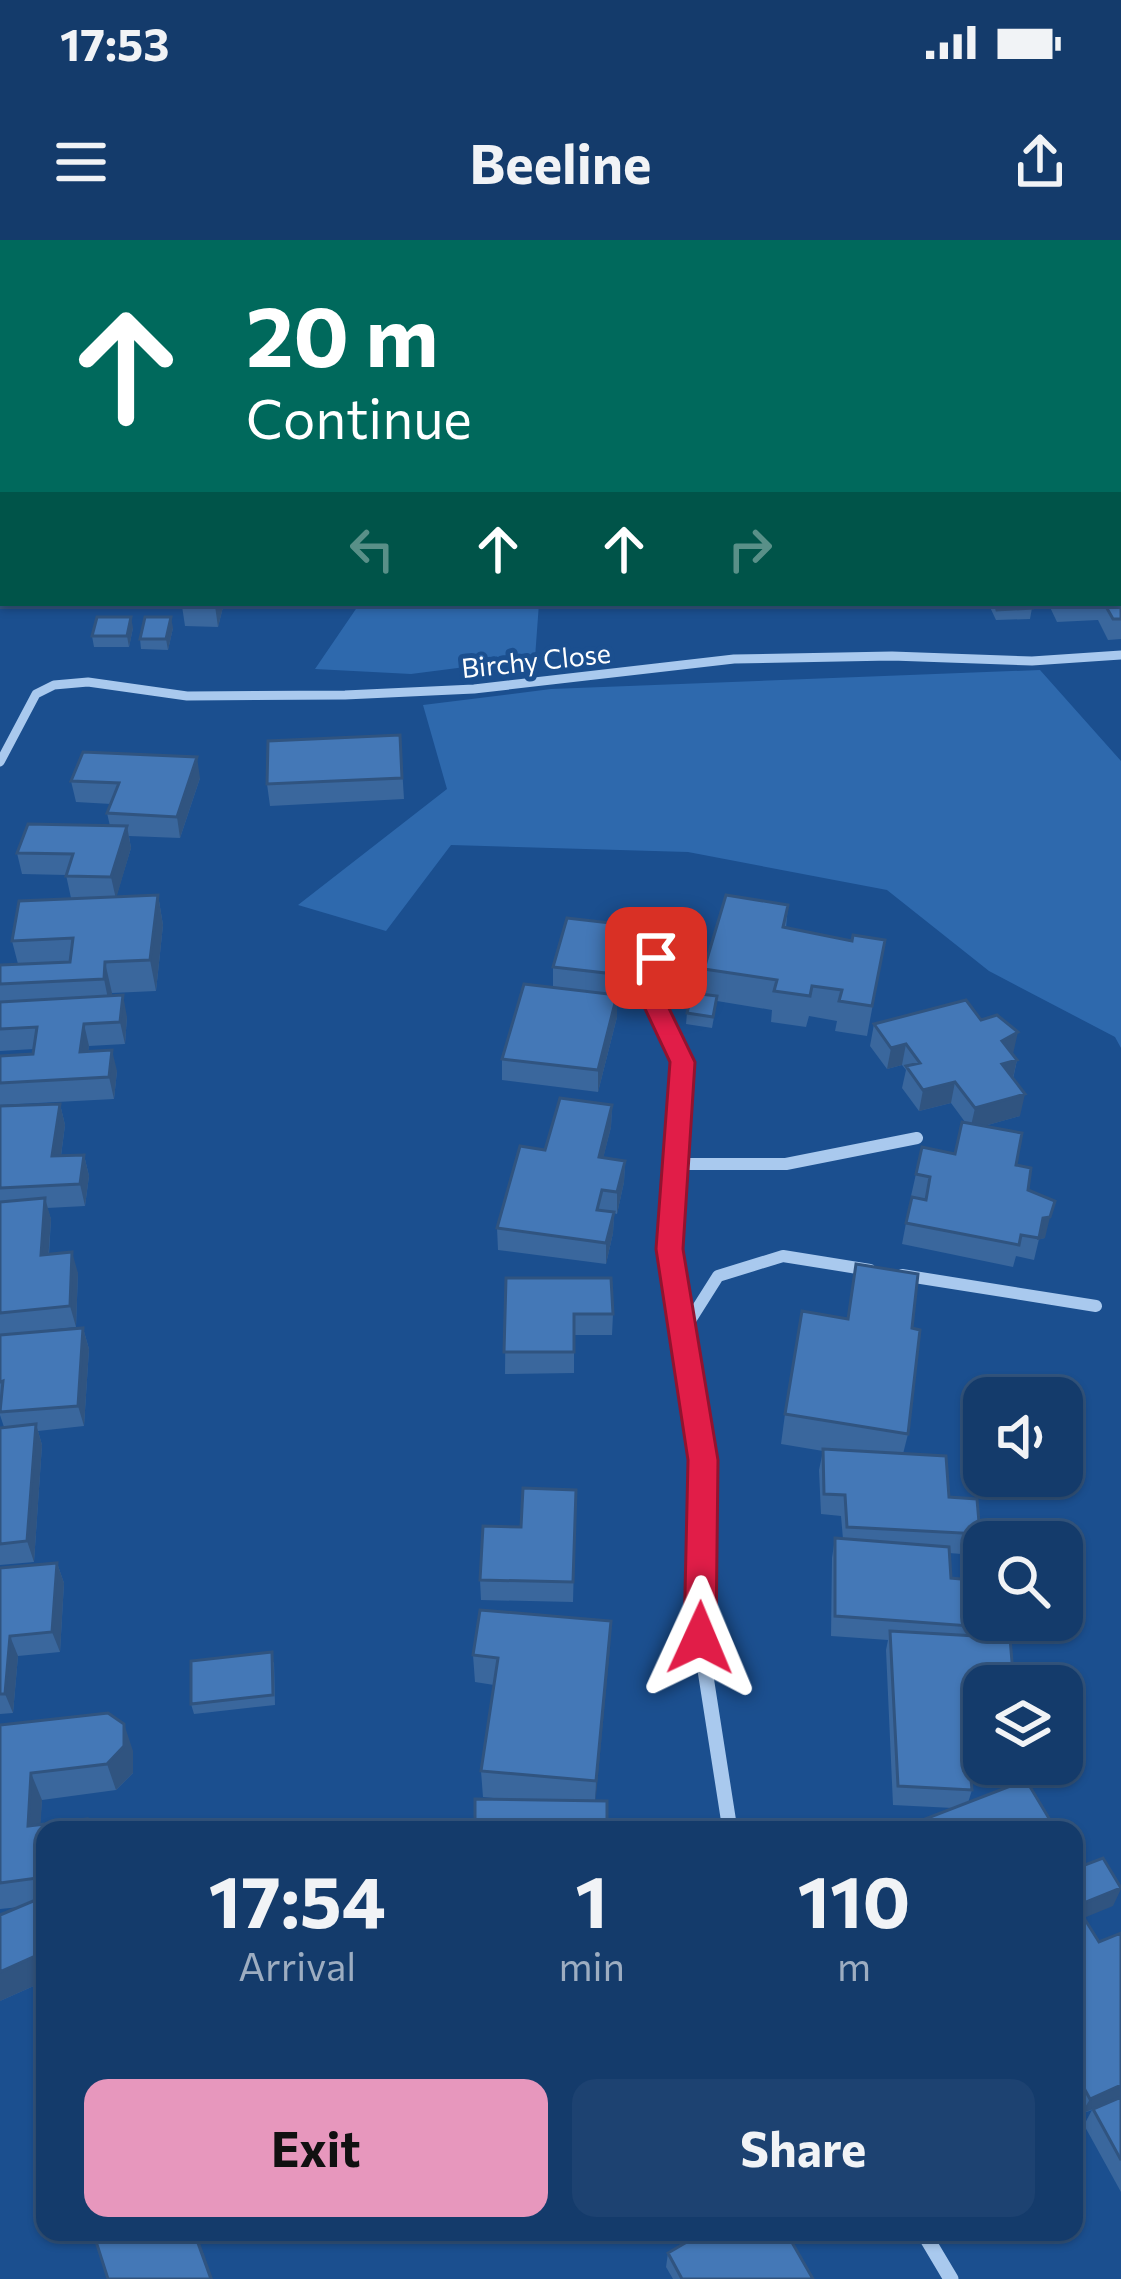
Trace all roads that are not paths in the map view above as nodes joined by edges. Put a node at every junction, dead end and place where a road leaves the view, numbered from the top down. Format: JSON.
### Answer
{"nodes":[{"id":1,"x":1121,"y":655,"type":"edge"},
{"id":2,"x":0,"y":762,"type":"edge"},
{"id":3,"x":656,"y":958,"type":"dead end"},
{"id":4,"x":916,"y":1138,"type":"dead end"},
{"id":5,"x":675,"y":1164,"type":"junction"},
{"id":6,"x":1096,"y":1306,"type":"dead end"},
{"id":7,"x":682,"y":1333,"type":"junction"},
{"id":8,"x":729,"y":1821,"type":"edge"},
{"id":9,"x":928,"y":2241,"type":"edge"},
{"id":10,"x":951,"y":2279,"type":"edge"}],
"edges":[{"from":1,"to":2,"type":"street","name":"Birchy Close"},
{"from":3,"to":5,"type":"street"},
{"from":4,"to":5,"type":"street"},
{"from":5,"to":7,"type":"street"},
{"from":6,"to":7,"type":"street"},
{"from":7,"to":8,"type":"street"},
{"from":9,"to":10,"type":"street"}]}
